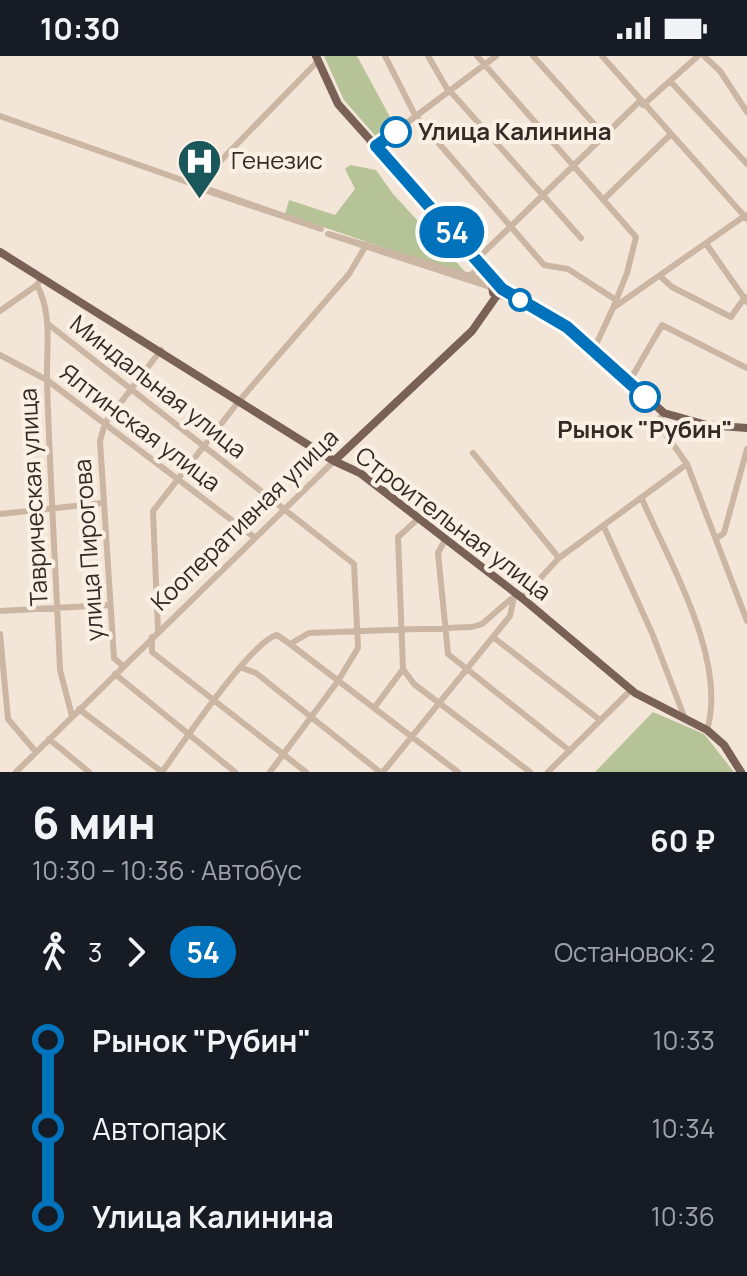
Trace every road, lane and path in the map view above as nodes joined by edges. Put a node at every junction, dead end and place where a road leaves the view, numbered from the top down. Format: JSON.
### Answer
{"nodes":[{"id":1,"x":385,"y":56,"type":"edge"},
{"id":2,"x":428,"y":56,"type":"edge"},
{"id":3,"x":477,"y":56,"type":"edge"},
{"id":4,"x":496,"y":56,"type":"edge"},
{"id":5,"x":533,"y":56,"type":"edge"},
{"id":6,"x":602,"y":56,"type":"edge"},
{"id":7,"x":701,"y":56,"type":"edge"},
{"id":8,"x":317,"y":58,"type":"edge"},
{"id":9,"x":483,"y":66,"type":"junction"},
{"id":10,"x":670,"y":81,"type":"junction"},
{"id":11,"x":450,"y":91,"type":"junction"},
{"id":12,"x":642,"y":103,"type":"junction"},
{"id":13,"x":747,"y":112,"type":"edge"},
{"id":14,"x":0,"y":116,"type":"edge"},
{"id":15,"x":416,"y":117,"type":"junction"},
{"id":16,"x":603,"y":134,"type":"junction"},
{"id":17,"x":671,"y":134,"type":"junction"},
{"id":18,"x":376,"y":146,"type":"junction"},
{"id":19,"x":572,"y":163,"type":"junction"},
{"id":20,"x":747,"y":164,"type":"edge"},
{"id":21,"x":198,"y":184,"type":"junction"},
{"id":22,"x":543,"y":194,"type":"junction"},
{"id":23,"x":603,"y":200,"type":"junction"},
{"id":24,"x":746,"y":216,"type":"edge"},
{"id":25,"x":510,"y":226,"type":"junction"},
{"id":26,"x":581,"y":238,"type":"dead end"},
{"id":27,"x":707,"y":245,"type":"junction"},
{"id":28,"x":366,"y":246,"type":"junction"},
{"id":29,"x":0,"y":252,"type":"edge"},
{"id":30,"x":479,"y":263,"type":"junction"},
{"id":31,"x":661,"y":277,"type":"junction"},
{"id":32,"x":467,"y":278,"type":"junction"},
{"id":33,"x":39,"y":282,"type":"junction"},
{"id":34,"x":496,"y":288,"type":"junction"},
{"id":35,"x":616,"y":300,"type":"junction"},
{"id":36,"x":746,"y":300,"type":"edge"},
{"id":37,"x":613,"y":308,"type":"junction"},
{"id":38,"x":0,"y":311,"type":"edge"},
{"id":39,"x":48,"y":324,"type":"junction"},
{"id":40,"x":594,"y":349,"type":"junction"},
{"id":41,"x":161,"y":350,"type":"junction"},
{"id":42,"x":0,"y":355,"type":"edge"},
{"id":43,"x":747,"y":368,"type":"edge"},
{"id":44,"x":47,"y":380,"type":"junction"},
{"id":45,"x":629,"y":382,"type":"junction"},
{"id":46,"x":132,"y":389,"type":"junction"},
{"id":47,"x":239,"y":401,"type":"junction"},
{"id":48,"x":664,"y":413,"type":"junction"},
{"id":49,"x":105,"y":423,"type":"junction"},
{"id":50,"x":747,"y":428,"type":"edge"},
{"id":51,"x":203,"y":445,"type":"junction"},
{"id":52,"x":747,"y":449,"type":"edge"},
{"id":53,"x":473,"y":453,"type":"dead end"},
{"id":54,"x":334,"y":461,"type":"junction"},
{"id":55,"x":687,"y":464,"type":"junction"},
{"id":56,"x":176,"y":478,"type":"junction"},
{"id":57,"x":642,"y":499,"type":"junction"},
{"id":58,"x":103,"y":503,"type":"junction"},
{"id":59,"x":54,"y":508,"type":"junction"},
{"id":60,"x":283,"y":509,"type":"junction"},
{"id":61,"x":0,"y":514,"type":"edge"},
{"id":62,"x":418,"y":519,"type":"junction"},
{"id":63,"x":604,"y":527,"type":"junction"},
{"id":64,"x":254,"y":537,"type":"junction"},
{"id":65,"x":717,"y":538,"type":"junction"},
{"id":66,"x":445,"y":540,"type":"junction"},
{"id":67,"x":559,"y":558,"type":"junction"},
{"id":68,"x":738,"y":592,"type":"junction"},
{"id":69,"x":747,"y":594,"type":"edge"},
{"id":70,"x":517,"y":597,"type":"junction"},
{"id":71,"x":109,"y":605,"type":"junction"},
{"id":72,"x":744,"y":606,"type":"junction"},
{"id":73,"x":58,"y":609,"type":"junction"},
{"id":74,"x":0,"y":611,"type":"edge"},
{"id":75,"x":747,"y":621,"type":"edge"},
{"id":76,"x":401,"y":629,"type":"junction"},
{"id":77,"x":446,"y":629,"type":"junction"},
{"id":78,"x":359,"y":630,"type":"junction"},
{"id":79,"x":158,"y":631,"type":"junction"},
{"id":80,"x":0,"y":634,"type":"edge"},
{"id":81,"x":152,"y":637,"type":"junction"},
{"id":82,"x":493,"y":637,"type":"junction"},
{"id":83,"x":290,"y":644,"type":"junction"},
{"id":84,"x":123,"y":666,"type":"junction"},
{"id":85,"x":242,"y":668,"type":"junction"},
{"id":86,"x":403,"y":669,"type":"junction"},
{"id":87,"x":466,"y":669,"type":"junction"},
{"id":88,"x":115,"y":674,"type":"junction"},
{"id":89,"x":338,"y":681,"type":"junction"},
{"id":90,"x":632,"y":689,"type":"junction"},
{"id":91,"x":214,"y":702,"type":"junction"},
{"id":92,"x":439,"y":702,"type":"junction"},
{"id":93,"x":374,"y":708,"type":"junction"},
{"id":94,"x":79,"y":709,"type":"junction"},
{"id":95,"x":72,"y":716,"type":"junction"},
{"id":96,"x":684,"y":716,"type":"junction"},
{"id":97,"x":311,"y":718,"type":"junction"},
{"id":98,"x":600,"y":720,"type":"junction"},
{"id":99,"x":707,"y":730,"type":"junction"},
{"id":100,"x":411,"y":735,"type":"junction"},
{"id":101,"x":188,"y":737,"type":"junction"},
{"id":102,"x":49,"y":739,"type":"junction"},
{"id":103,"x":570,"y":751,"type":"junction"},
{"id":104,"x":36,"y":752,"type":"junction"},
{"id":105,"x":283,"y":755,"type":"junction"},
{"id":106,"x":16,"y":772,"type":"edge"},
{"id":107,"x":89,"y":772,"type":"edge"},
{"id":108,"x":162,"y":772,"type":"edge"},
{"id":109,"x":235,"y":772,"type":"edge"},
{"id":110,"x":270,"y":772,"type":"edge"},
{"id":111,"x":306,"y":772,"type":"edge"},
{"id":112,"x":381,"y":772,"type":"edge"},
{"id":113,"x":458,"y":772,"type":"edge"},
{"id":114,"x":530,"y":772,"type":"edge"},
{"id":115,"x":548,"y":772,"type":"edge"},
{"id":116,"x":741,"y":772,"type":"edge"}],
"edges":[{"from":1,"to":15,"type":"street"},
{"from":2,"to":11,"type":"street"},
{"from":3,"to":9,"type":"street"},
{"from":4,"to":9,"type":"street"},
{"from":5,"to":16,"type":"street"},
{"from":6,"to":12,"type":"street"},
{"from":7,"to":10,"type":"street"},
{"from":7,"to":13,"type":"street"},
{"from":8,"to":18,"type":"main road"},
{"from":8,"to":21,"type":"street"},
{"from":9,"to":11,"type":"street"},
{"from":9,"to":19,"type":"street"},
{"from":10,"to":12,"type":"street"},
{"from":10,"to":20,"type":"street"},
{"from":11,"to":15,"type":"street"},
{"from":11,"to":22,"type":"street"},
{"from":12,"to":16,"type":"street"},
{"from":12,"to":17,"type":"street"},
{"from":14,"to":21,"type":"street"},
{"from":15,"to":18,"type":"street"},
{"from":15,"to":25,"type":"street"},
{"from":16,"to":19,"type":"street"},
{"from":17,"to":23,"type":"street"},
{"from":17,"to":24,"type":"street"},
{"from":18,"to":30,"type":"main road"},
{"from":19,"to":22,"type":"street"},
{"from":19,"to":23,"type":"street"},
{"from":21,"to":28,"type":"street"},
{"from":22,"to":25,"type":"street"},
{"from":22,"to":26,"type":"street"},
{"from":23,"to":35,"type":"street"},
{"from":24,"to":27,"type":"street"},
{"from":25,"to":30,"type":"street"},
{"from":25,"to":35,"type":"street"},
{"from":27,"to":31,"type":"street"},
{"from":27,"to":36,"type":"street"},
{"from":28,"to":32,"type":"street"},
{"from":28,"to":47,"type":"street"},
{"from":29,"to":33,"type":"main road","name":"Строительная улица"},
{"from":30,"to":32,"type":"street"},
{"from":30,"to":34,"type":"main road"},
{"from":31,"to":36,"type":"street"},
{"from":31,"to":37,"type":"street"},
{"from":32,"to":34,"type":"street"},
{"from":33,"to":38,"type":"street"},
{"from":33,"to":39,"type":"street","name":"Таврическая улица"},
{"from":33,"to":41,"type":"main road","name":"Строительная улица"},
{"from":34,"to":40,"type":"main road"},
{"from":34,"to":54,"type":"main road","name":"Кооперативная улица"},
{"from":35,"to":37,"type":"street"},
{"from":37,"to":40,"type":"street"},
{"from":39,"to":44,"type":"street","name":"Таврическая улица"},
{"from":39,"to":46,"type":"street","name":"Миндальная улица"},
{"from":40,"to":45,"type":"main road"},
{"from":41,"to":46,"type":"street","name":"улица Пирогова"},
{"from":41,"to":47,"type":"main road","name":"Строительная улица"},
{"from":42,"to":44,"type":"street","name":"Ялтинская улица"},
{"from":43,"to":45,"type":"street"},
{"from":44,"to":49,"type":"street","name":"Ялтинская улица"},
{"from":44,"to":59,"type":"street","name":"Таврическая улица"},
{"from":45,"to":48,"type":"main road"},
{"from":46,"to":49,"type":"street","name":"улица Пирогова"},
{"from":46,"to":51,"type":"street","name":"Миндальная улица"},
{"from":47,"to":51,"type":"street"},
{"from":47,"to":54,"type":"main road","name":"Строительная улица"},
{"from":48,"to":50,"type":"main road"},
{"from":48,"to":55,"type":"street"},
{"from":49,"to":56,"type":"street","name":"Ялтинская улица"},
{"from":49,"to":58,"type":"street","name":"улица Пирогова"},
{"from":51,"to":56,"type":"street"},
{"from":51,"to":60,"type":"street","name":"Миндальная улица"},
{"from":52,"to":65,"type":"street"},
{"from":53,"to":67,"type":"street"},
{"from":54,"to":60,"type":"street","name":"Кооперативная улица"},
{"from":54,"to":62,"type":"main road","name":"Строительная улица"},
{"from":55,"to":57,"type":"street"},
{"from":55,"to":65,"type":"street"},
{"from":56,"to":64,"type":"street","name":"Ялтинская улица"},
{"from":56,"to":79,"type":"street"},
{"from":57,"to":63,"type":"street"},
{"from":57,"to":99,"type":"street"},
{"from":58,"to":59,"type":"street"},
{"from":58,"to":71,"type":"street","name":"улица Пирогова"},
{"from":59,"to":61,"type":"street"},
{"from":59,"to":73,"type":"street","name":"Таврическая улица"},
{"from":60,"to":64,"type":"street","name":"Кооперативная улица"},
{"from":60,"to":78,"type":"street","name":"Миндальная улица"},
{"from":62,"to":66,"type":"main road","name":"Строительная улица"},
{"from":62,"to":76,"type":"street"},
{"from":63,"to":67,"type":"street"},
{"from":63,"to":96,"type":"street"},
{"from":64,"to":79,"type":"street","name":"Кооперативная улица"},
{"from":65,"to":68,"type":"street"},
{"from":66,"to":70,"type":"main road","name":"Строительная улица"},
{"from":66,"to":77,"type":"street"},
{"from":67,"to":70,"type":"street"},
{"from":68,"to":69,"type":"street"},
{"from":68,"to":72,"type":"street"},
{"from":69,"to":72,"type":"street"},
{"from":70,"to":77,"type":"street"},
{"from":70,"to":82,"type":"street"},
{"from":70,"to":90,"type":"main road","name":"Строительная улица"},
{"from":71,"to":73,"type":"street"},
{"from":71,"to":84,"type":"street","name":"улица Пирогова"},
{"from":72,"to":75,"type":"street"},
{"from":73,"to":74,"type":"street"},
{"from":73,"to":95,"type":"street","name":"Таврическая улица"},
{"from":76,"to":77,"type":"street"},
{"from":76,"to":78,"type":"street"},
{"from":76,"to":86,"type":"street"},
{"from":77,"to":87,"type":"street"},
{"from":78,"to":83,"type":"street"},
{"from":78,"to":89,"type":"street"},
{"from":79,"to":81,"type":"street","name":"Кооперативная улица"},
{"from":80,"to":104,"type":"street"},
{"from":81,"to":84,"type":"street","name":"Кооперативная улица"},
{"from":81,"to":91,"type":"street"},
{"from":82,"to":87,"type":"street"},
{"from":82,"to":98,"type":"street"},
{"from":83,"to":85,"type":"street"},
{"from":83,"to":89,"type":"street"},
{"from":84,"to":88,"type":"street","name":"Кооперативная улица"},
{"from":85,"to":91,"type":"street"},
{"from":85,"to":97,"type":"street"},
{"from":86,"to":92,"type":"street"},
{"from":86,"to":93,"type":"street"},
{"from":87,"to":92,"type":"street"},
{"from":87,"to":103,"type":"street"},
{"from":88,"to":94,"type":"street","name":"Кооперативная улица"},
{"from":88,"to":101,"type":"street"},
{"from":89,"to":93,"type":"street"},
{"from":89,"to":97,"type":"street"},
{"from":90,"to":96,"type":"main road","name":"Строительная улица"},
{"from":90,"to":98,"type":"street"},
{"from":91,"to":101,"type":"street"},
{"from":91,"to":105,"type":"street"},
{"from":92,"to":100,"type":"street"},
{"from":92,"to":114,"type":"street"},
{"from":93,"to":100,"type":"street"},
{"from":94,"to":95,"type":"street","name":"Кооперативная улица"},
{"from":94,"to":108,"type":"street"},
{"from":95,"to":102,"type":"street","name":"Кооперативная улица"},
{"from":96,"to":99,"type":"main road","name":"Строительная улица"},
{"from":97,"to":105,"type":"street"},
{"from":97,"to":112,"type":"street"},
{"from":98,"to":103,"type":"street"},
{"from":99,"to":116,"type":"main road","name":"Строительная улица"},
{"from":100,"to":112,"type":"street"},
{"from":100,"to":113,"type":"street"},
{"from":101,"to":108,"type":"street"},
{"from":101,"to":109,"type":"street"},
{"from":102,"to":104,"type":"street","name":"Кооперативная улица"},
{"from":102,"to":107,"type":"street"},
{"from":103,"to":115,"type":"street"},
{"from":104,"to":106,"type":"street","name":"Кооперативная улица"},
{"from":105,"to":110,"type":"street"},
{"from":105,"to":111,"type":"street"}]}
